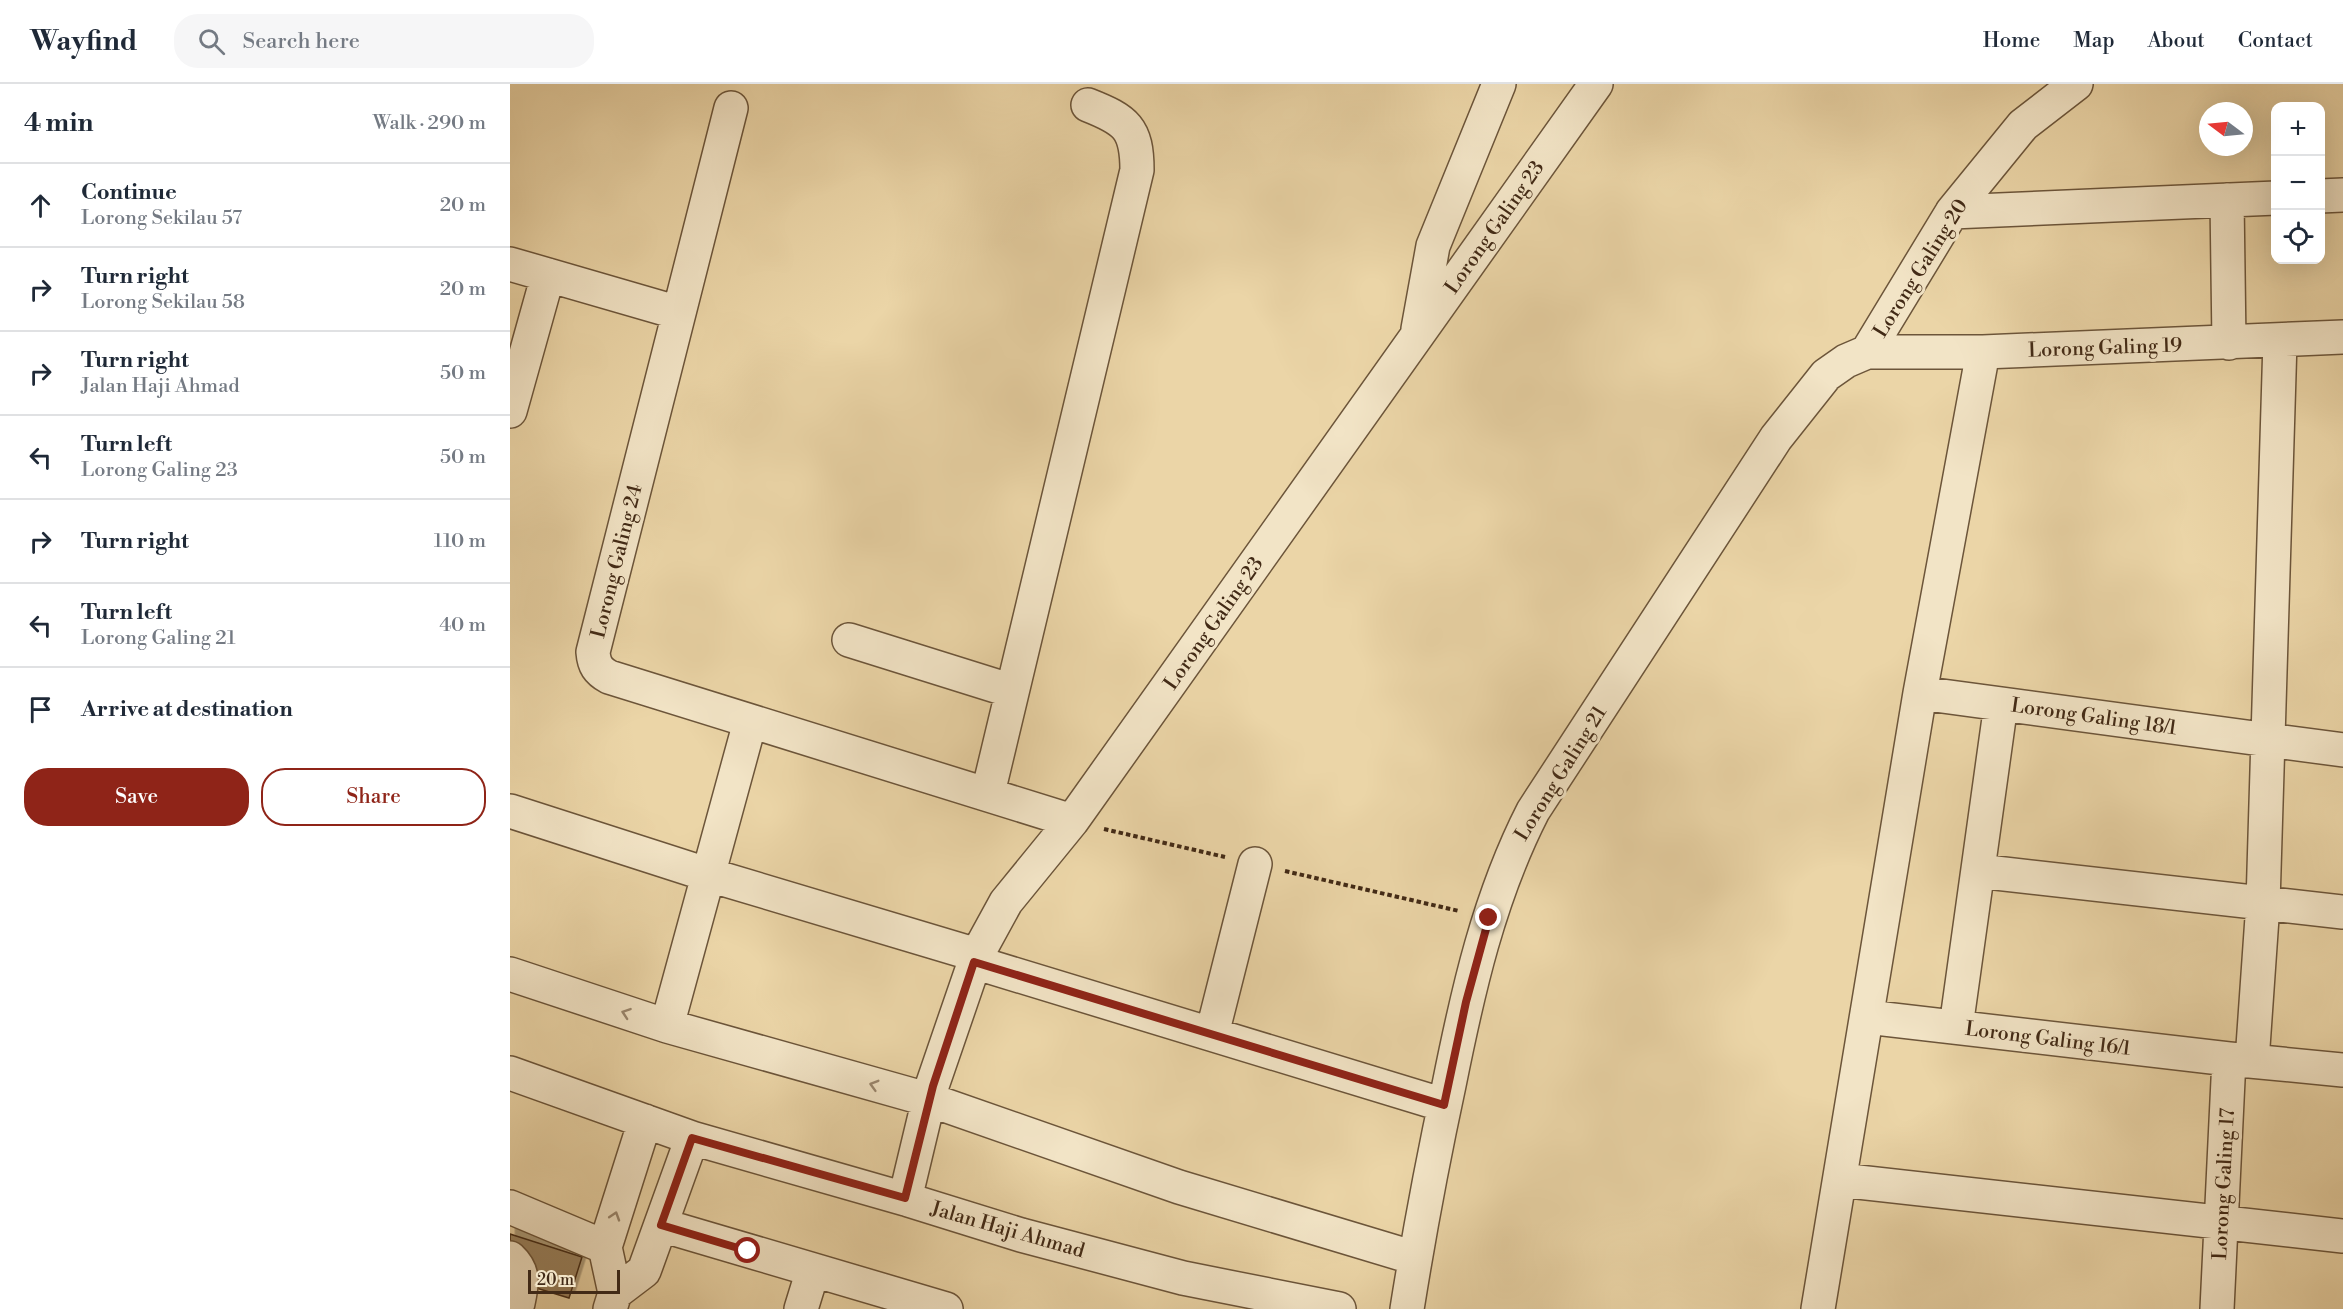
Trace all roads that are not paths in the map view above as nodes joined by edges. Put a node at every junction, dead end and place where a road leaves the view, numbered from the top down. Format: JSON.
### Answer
{"nodes":[{"id":1,"x":1498,"y":84,"type":"edge"},
{"id":2,"x":1596,"y":84,"type":"edge"},
{"id":3,"x":2076,"y":84,"type":"edge"},
{"id":4,"x":1088,"y":105,"type":"dead end"},
{"id":5,"x":731,"y":108,"type":"dead end"},
{"id":6,"x":2343,"y":195,"type":"edge"},
{"id":7,"x":2325,"y":196,"type":"edge"},
{"id":8,"x":2271,"y":198,"type":"edge"},
{"id":9,"x":2228,"y":200,"type":"junction"},
{"id":10,"x":1952,"y":212,"type":"junction"},
{"id":11,"x":510,"y":264,"type":"edge"},
{"id":12,"x":548,"y":275,"type":"junction"},
{"id":13,"x":679,"y":313,"type":"junction"},
{"id":14,"x":1417,"y":336,"type":"junction"},
{"id":15,"x":2343,"y":337,"type":"edge"},
{"id":16,"x":2280,"y":341,"type":"junction"},
{"id":17,"x":2229,"y":343,"type":"junction"},
{"id":18,"x":1867,"y":352,"type":"junction"},
{"id":19,"x":1983,"y":352,"type":"junction"},
{"id":20,"x":510,"y":411,"type":"edge"},
{"id":21,"x":849,"y":639,"type":"dead end"},
{"id":22,"x":1012,"y":691,"type":"junction"},
{"id":23,"x":1920,"y":693,"type":"junction"},
{"id":24,"x":2001,"y":704,"type":"junction"},
{"id":25,"x":750,"y":722,"type":"junction"},
{"id":26,"x":2269,"y":740,"type":"junction"},
{"id":27,"x":2343,"y":750,"type":"edge"},
{"id":28,"x":988,"y":793,"type":"junction"},
{"id":29,"x":510,"y":811,"type":"edge"},
{"id":30,"x":1072,"y":821,"type":"junction"},
{"id":31,"x":1255,"y":864,"type":"dead end"},
{"id":32,"x":1978,"y":871,"type":"junction"},
{"id":33,"x":706,"y":874,"type":"junction"},
{"id":34,"x":2263,"y":903,"type":"junction"},
{"id":35,"x":2343,"y":912,"type":"edge"},
{"id":36,"x":975,"y":958,"type":"junction"},
{"id":37,"x":510,"y":974,"type":"edge"},
{"id":38,"x":1867,"y":1017,"type":"junction"},
{"id":39,"x":667,"y":1026,"type":"junction"},
{"id":40,"x":1956,"y":1027,"type":"junction"},
{"id":41,"x":1212,"y":1034,"type":"junction"},
{"id":42,"x":2240,"y":1060,"type":"junction"},
{"id":43,"x":2343,"y":1070,"type":"edge"},
{"id":44,"x":510,"y":1073,"type":"edge"},
{"id":45,"x":930,"y":1100,"type":"junction"},
{"id":46,"x":1444,"y":1105,"type":"junction"},
{"id":47,"x":645,"y":1121,"type":"junction"},
{"id":48,"x":692,"y":1138,"type":"junction"},
{"id":49,"x":1840,"y":1180,"type":"junction"},
{"id":50,"x":905,"y":1198,"type":"junction"},
{"id":51,"x":510,"y":1207,"type":"edge"},
{"id":52,"x":2221,"y":1223,"type":"junction"},
{"id":53,"x":661,"y":1225,"type":"junction"},
{"id":54,"x":2343,"y":1236,"type":"edge"},
{"id":55,"x":605,"y":1247,"type":"junction"},
{"id":56,"x":510,"y":1258,"type":"edge"},
{"id":57,"x":1415,"y":1258,"type":"junction"},
{"id":58,"x":813,"y":1270,"type":"junction"},
{"id":59,"x":613,"y":1301,"type":"edge"},
{"id":60,"x":524,"y":1307,"type":"edge"},
{"id":61,"x":1332,"y":1308,"type":"edge"},
{"id":62,"x":801,"y":1309,"type":"edge"},
{"id":63,"x":946,"y":1309,"type":"edge"},
{"id":64,"x":1407,"y":1309,"type":"edge"},
{"id":65,"x":1818,"y":1309,"type":"edge"},
{"id":66,"x":2217,"y":1309,"type":"edge"}],
"edges":[{"from":1,"to":14,"type":"street"},
{"from":2,"to":14,"type":"street","name":"Lorong Galing 23"},
{"from":3,"to":10,"type":"street","name":"Lorong Galing 20"},
{"from":4,"to":22,"type":"street"},
{"from":5,"to":13,"type":"street","name":"Lorong Galing 24"},
{"from":6,"to":7,"type":"street"},
{"from":8,"to":9,"type":"street"},
{"from":9,"to":10,"type":"street"},
{"from":9,"to":17,"type":"street"},
{"from":10,"to":18,"type":"street","name":"Lorong Galing 20"},
{"from":11,"to":12,"type":"street"},
{"from":12,"to":13,"type":"street"},
{"from":12,"to":20,"type":"street"},
{"from":13,"to":25,"type":"street","name":"Lorong Galing 24"},
{"from":14,"to":30,"type":"street","name":"Lorong Galing 23"},
{"from":15,"to":16,"type":"street","name":"Lorong Galing 19"},
{"from":16,"to":17,"type":"street","name":"Lorong Galing 19"},
{"from":16,"to":26,"type":"street","name":"Lorong Galing 17"},
{"from":17,"to":19,"type":"street","name":"Lorong Galing 19"},
{"from":18,"to":19,"type":"street","name":"Lorong Galing 19"},
{"from":18,"to":46,"type":"street","name":"Lorong Galing 21"},
{"from":19,"to":23,"type":"street"},
{"from":21,"to":22,"type":"street"},
{"from":22,"to":28,"type":"street"},
{"from":23,"to":24,"type":"street","name":"Lorong Galing 18/1"},
{"from":23,"to":38,"type":"street"},
{"from":24,"to":26,"type":"street","name":"Lorong Galing 18/1"},
{"from":24,"to":32,"type":"street"},
{"from":25,"to":28,"type":"street","name":"Lorong Galing 24"},
{"from":25,"to":33,"type":"street"},
{"from":26,"to":27,"type":"street","name":"Lorong Galing 18/1"},
{"from":26,"to":34,"type":"street","name":"Lorong Galing 17"},
{"from":28,"to":30,"type":"street","name":"Lorong Galing 24"},
{"from":29,"to":33,"type":"street"},
{"from":30,"to":36,"type":"street","name":"Lorong Galing 23"},
{"from":31,"to":41,"type":"street"},
{"from":32,"to":34,"type":"street"},
{"from":32,"to":40,"type":"street"},
{"from":33,"to":36,"type":"street"},
{"from":33,"to":39,"type":"street"},
{"from":34,"to":35,"type":"street"},
{"from":34,"to":42,"type":"street","name":"Lorong Galing 17"},
{"from":36,"to":41,"type":"street"},
{"from":36,"to":45,"type":"street","name":"Lorong Galing 23"},
{"from":39,"to":37,"type":"street","one_way":true},
{"from":38,"to":40,"type":"street","name":"Lorong Galing 16/1"},
{"from":38,"to":49,"type":"street"},
{"from":45,"to":39,"type":"street","one_way":true},
{"from":40,"to":42,"type":"street","name":"Lorong Galing 16/1"},
{"from":41,"to":46,"type":"street"},
{"from":42,"to":43,"type":"street","name":"Lorong Galing 16/1"},
{"from":42,"to":52,"type":"street","name":"Lorong Galing 17"},
{"from":44,"to":47,"type":"street","name":"Jalan Haji Ahmad"},
{"from":45,"to":50,"type":"street","name":"Lorong Galing 23"},
{"from":45,"to":57,"type":"street"},
{"from":46,"to":57,"type":"street","name":"Lorong Galing 21"},
{"from":47,"to":48,"type":"street","name":"Jalan Haji Ahmad"},
{"from":55,"to":47,"type":"street","one_way":true},
{"from":48,"to":50,"type":"street","name":"Jalan Haji Ahmad"},
{"from":48,"to":53,"type":"street"},
{"from":49,"to":52,"type":"street"},
{"from":49,"to":65,"type":"street"},
{"from":50,"to":61,"type":"street","name":"Jalan Haji Ahmad"},
{"from":51,"to":55,"type":"street"},
{"from":52,"to":54,"type":"street"},
{"from":52,"to":66,"type":"street","name":"Lorong Galing 17"},
{"from":53,"to":58,"type":"street"},
{"from":53,"to":59,"type":"street"},
{"from":55,"to":59,"type":"street"},
{"from":56,"to":60,"type":"street"},
{"from":57,"to":64,"type":"street","name":"Lorong Galing 21"},
{"from":58,"to":62,"type":"street"},
{"from":58,"to":63,"type":"street"}]}
